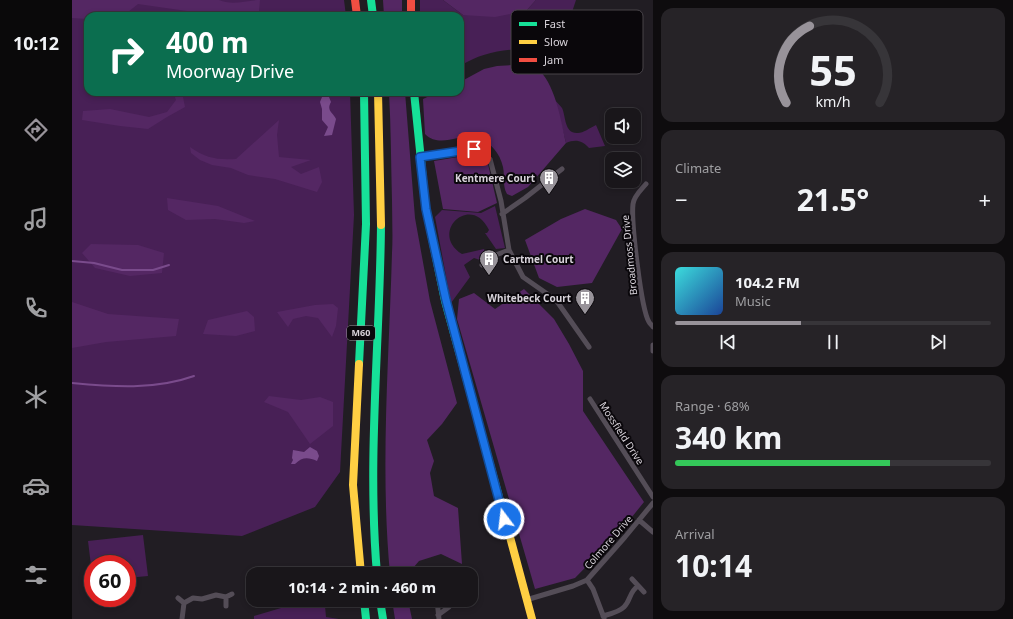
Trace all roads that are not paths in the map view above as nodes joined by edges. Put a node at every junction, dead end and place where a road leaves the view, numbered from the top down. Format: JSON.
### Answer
{"nodes":[{"id":1,"x":355,"y":0,"type":"edge"},
{"id":2,"x":371,"y":0,"type":"edge"},
{"id":3,"x":411,"y":0,"type":"edge"},
{"id":4,"x":356,"y":12,"type":"edge"},
{"id":5,"x":372,"y":12,"type":"edge"},
{"id":6,"x":411,"y":12,"type":"edge"},
{"id":7,"x":364,"y":96,"type":"edge"},
{"id":8,"x":378,"y":96,"type":"edge"},
{"id":9,"x":414,"y":96,"type":"edge"},
{"id":10,"x":420,"y":157,"type":"junction"},
{"id":11,"x":562,"y":169,"type":"dead end"},
{"id":12,"x":646,"y":184,"type":"dead end"},
{"id":13,"x":502,"y":214,"type":"junction"},
{"id":14,"x":509,"y":250,"type":"junction"},
{"id":15,"x":482,"y":265,"type":"dead end"},
{"id":16,"x":653,"y":327,"type":"edge"},
{"id":17,"x":653,"y":345,"type":"edge"},
{"id":18,"x":589,"y":347,"type":"dead end"},
{"id":19,"x":653,"y":351,"type":"edge"},
{"id":20,"x":590,"y":399,"type":"dead end"},
{"id":21,"x":653,"y":497,"type":"edge"},
{"id":22,"x":653,"y":503,"type":"edge"},
{"id":23,"x":639,"y":520,"type":"junction"},
{"id":24,"x":653,"y":532,"type":"edge"},
{"id":25,"x":360,"y":567,"type":"edge"},
{"id":26,"x":377,"y":567,"type":"edge"},
{"id":27,"x":632,"y":579,"type":"dead end"},
{"id":28,"x":587,"y":580,"type":"junction"},
{"id":29,"x":638,"y":586,"type":"junction"},
{"id":30,"x":644,"y":592,"type":"dead end"},
{"id":31,"x":232,"y":594,"type":"dead end"},
{"id":32,"x":178,"y":598,"type":"dead end"},
{"id":33,"x":226,"y":598,"type":"junction"},
{"id":34,"x":526,"y":600,"type":"junction"},
{"id":35,"x":184,"y":603,"type":"junction"},
{"id":36,"x":226,"y":606,"type":"dead end"},
{"id":37,"x":365,"y":607,"type":"edge"},
{"id":38,"x":381,"y":607,"type":"edge"},
{"id":39,"x":437,"y":607,"type":"edge"},
{"id":40,"x":448,"y":607,"type":"edge"},
{"id":41,"x":438,"y":617,"type":"edge"},
{"id":42,"x":604,"y":618,"type":"edge"},
{"id":43,"x":182,"y":619,"type":"edge"},
{"id":44,"x":366,"y":619,"type":"edge"},
{"id":45,"x":383,"y":619,"type":"edge"},
{"id":46,"x":532,"y":619,"type":"edge"}],
"edges":[{"from":1,"to":4,"type":"main road"},
{"from":2,"to":5,"type":"main road"},
{"from":3,"to":6,"type":"main road"},
{"from":7,"to":25,"type":"main road","number":"M60"},
{"from":8,"to":26,"type":"main road","number":"M60"},
{"from":9,"to":10,"type":"main road"},
{"from":10,"to":13,"type":"street"},
{"from":10,"to":34,"type":"main road"},
{"from":11,"to":13,"type":"street"},
{"from":12,"to":16,"type":"street","name":"Broadmoss Drive"},
{"from":13,"to":14,"type":"street"},
{"from":14,"to":15,"type":"street"},
{"from":14,"to":18,"type":"street"},
{"from":17,"to":19,"type":"street"},
{"from":20,"to":21,"type":"street","name":"Mossfield Drive"},
{"from":22,"to":23,"type":"street","name":"Colmore Drive"},
{"from":23,"to":24,"type":"street"},
{"from":23,"to":28,"type":"street","name":"Colmore Drive"},
{"from":27,"to":29,"type":"street"},
{"from":28,"to":34,"type":"street","name":"Colmore Drive"},
{"from":28,"to":42,"type":"street"},
{"from":29,"to":30,"type":"street"},
{"from":29,"to":42,"type":"street"},
{"from":31,"to":33,"type":"street"},
{"from":32,"to":35,"type":"street"},
{"from":33,"to":35,"type":"street"},
{"from":33,"to":36,"type":"street"},
{"from":34,"to":46,"type":"main road"},
{"from":35,"to":43,"type":"street"},
{"from":37,"to":44,"type":"main road"},
{"from":38,"to":45,"type":"main road"},
{"from":39,"to":41,"type":"street"},
{"from":40,"to":41,"type":"street"}]}
